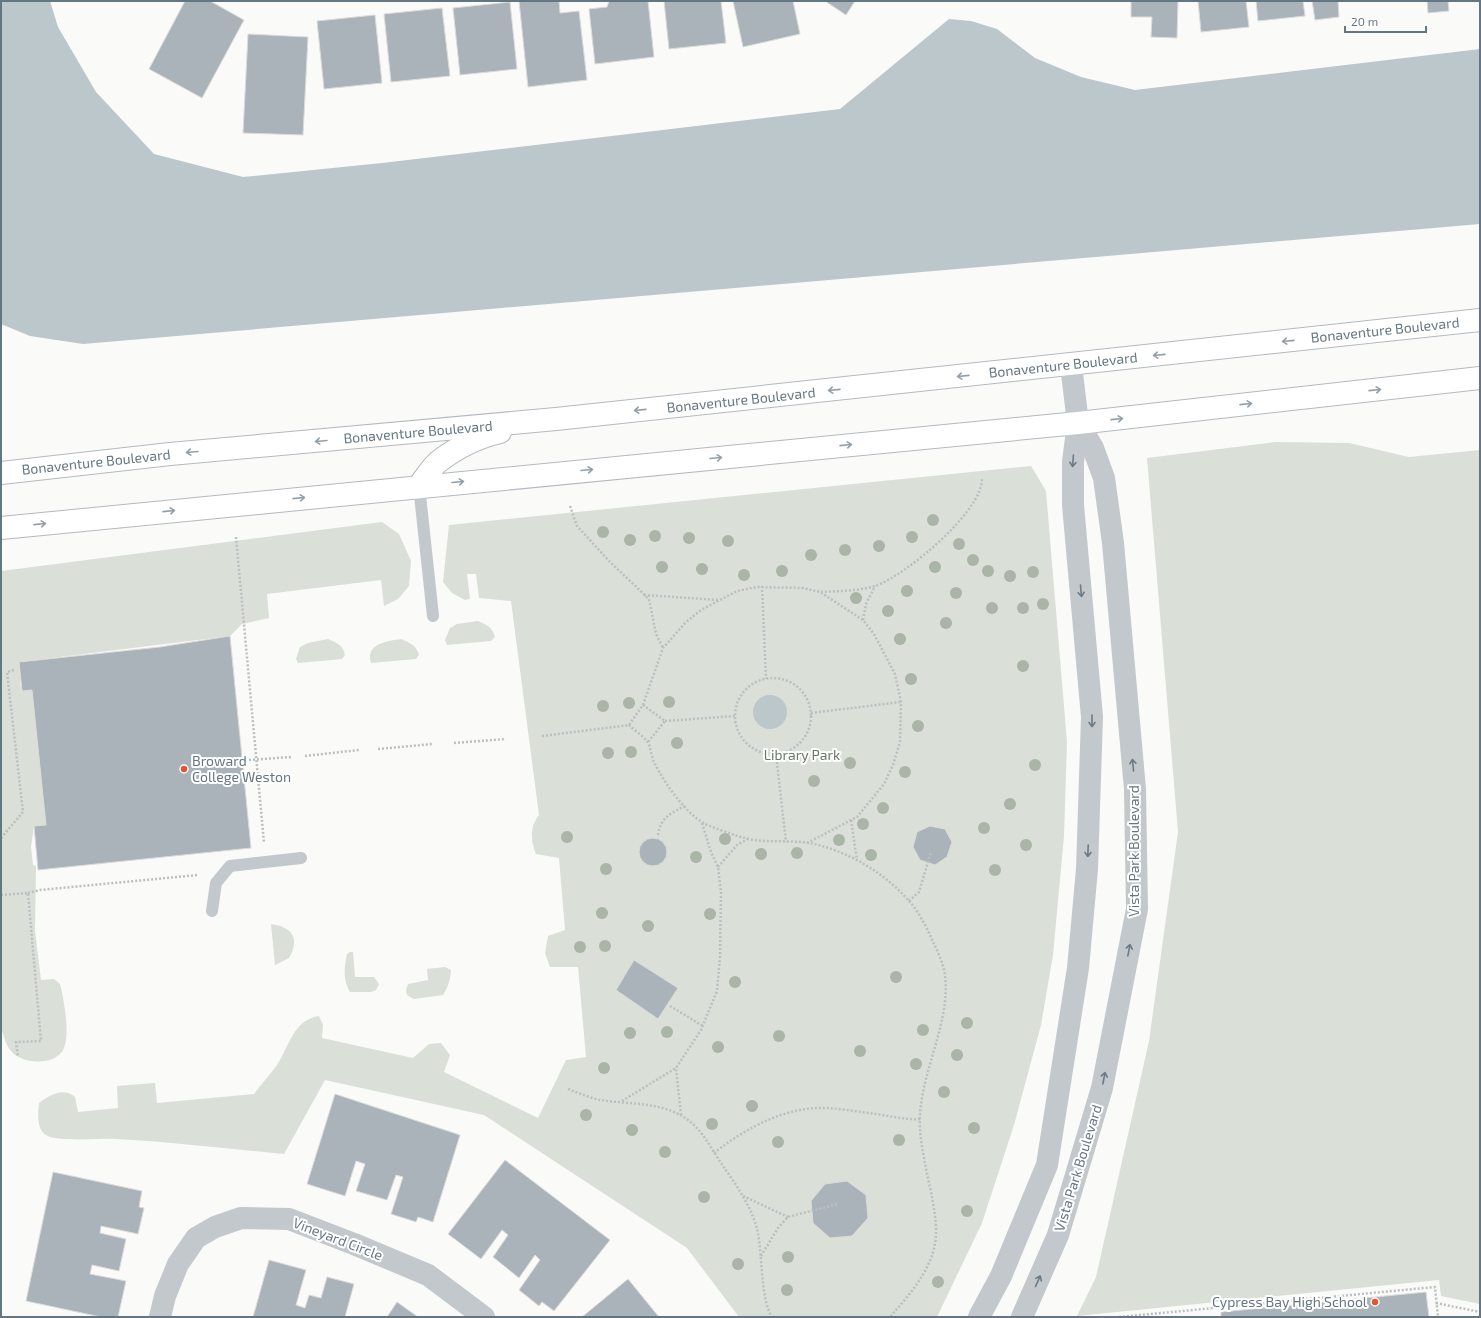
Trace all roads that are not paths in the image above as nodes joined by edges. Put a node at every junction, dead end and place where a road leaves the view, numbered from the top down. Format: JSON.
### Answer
{"nodes":[{"id":1,"x":1480,"y":320,"type":"edge"},
{"id":2,"x":1071,"y":364,"type":"junction"},
{"id":3,"x":1480,"y":378,"type":"edge"},
{"id":4,"x":556,"y":419,"type":"junction"},
{"id":5,"x":1078,"y":423,"type":"junction"},
{"id":6,"x":1,"y":473,"type":"edge"},
{"id":7,"x":419,"y":486,"type":"junction"},
{"id":8,"x":1,"y":528,"type":"edge"},
{"id":9,"x":433,"y":616,"type":"dead end"},
{"id":10,"x":301,"y":858,"type":"dead end"},
{"id":11,"x":212,"y":911,"type":"dead end"},
{"id":12,"x":160,"y":1317,"type":"edge"},
{"id":13,"x":484,"y":1317,"type":"edge"},
{"id":14,"x":979,"y":1317,"type":"edge"},
{"id":15,"x":1022,"y":1317,"type":"edge"}],
"edges":[{"from":1,"to":2,"type":"main road","name":"Bonaventure Boulevard","one_way":true},
{"from":2,"to":4,"type":"main road","name":"Bonaventure Boulevard","one_way":true},
{"from":2,"to":5,"type":"street","name":"Vista Park Boulevard"},
{"from":5,"to":3,"type":"main road","one_way":true},
{"from":4,"to":6,"type":"main road","name":"Bonaventure Boulevard","one_way":true},
{"from":4,"to":7,"type":"main road"},
{"from":7,"to":5,"type":"main road","one_way":true},
{"from":5,"to":14,"type":"street","name":"Vista Park Boulevard","one_way":true},
{"from":15,"to":5,"type":"street","name":"Vista Park Boulevard","one_way":true},
{"from":8,"to":7,"type":"main road","one_way":true},
{"from":7,"to":9,"type":"lane"},
{"from":10,"to":11,"type":"lane"},
{"from":12,"to":13,"type":"street","name":"Vineyard Circle"}]}
